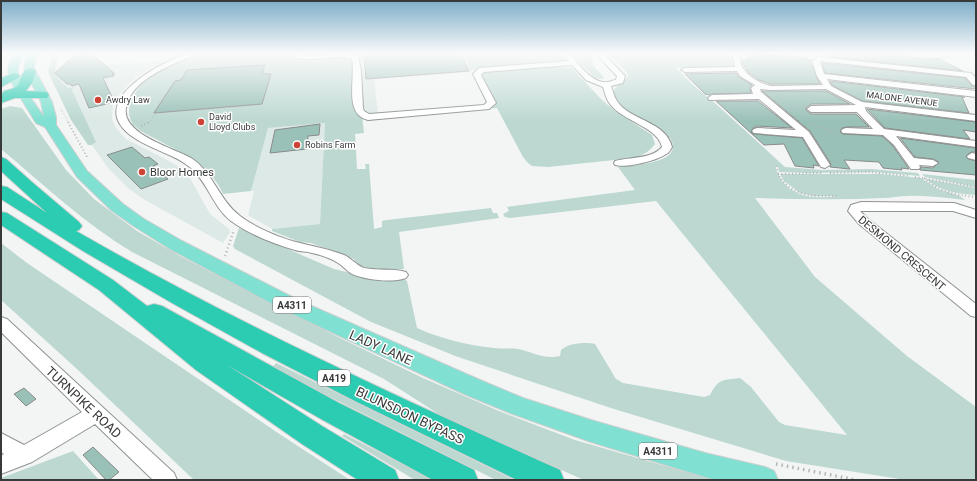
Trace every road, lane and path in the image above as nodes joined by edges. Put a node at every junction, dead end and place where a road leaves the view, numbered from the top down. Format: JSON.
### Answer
{"nodes":[{"id":1,"x":27,"y":75,"type":"edge"},
{"id":2,"x":33,"y":75,"type":"edge"},
{"id":3,"x":148,"y":75,"type":"edge"},
{"id":4,"x":356,"y":75,"type":"edge"},
{"id":5,"x":478,"y":75,"type":"edge"},
{"id":6,"x":586,"y":75,"type":"edge"},
{"id":7,"x":621,"y":75,"type":"edge"},
{"id":8,"x":745,"y":75,"type":"edge"},
{"id":9,"x":969,"y":75,"type":"edge"},
{"id":10,"x":14,"y":76,"type":"joint"},
{"id":11,"x":821,"y":76,"type":"joint"},
{"id":12,"x":174,"y":81,"type":"dead end"},
{"id":13,"x":1,"y":83,"type":"edge"},
{"id":14,"x":976,"y":83,"type":"edge"},
{"id":15,"x":611,"y":84,"type":"junction"},
{"id":16,"x":761,"y":86,"type":"junction"},
{"id":17,"x":827,"y":87,"type":"junction"},
{"id":18,"x":976,"y":94,"type":"edge"},
{"id":19,"x":43,"y":95,"type":"junction"},
{"id":20,"x":14,"y":96,"type":"edge"},
{"id":21,"x":761,"y":96,"type":"junction"},
{"id":22,"x":712,"y":98,"type":"dead end"},
{"id":23,"x":58,"y":103,"type":"dead end"},
{"id":24,"x":1,"y":105,"type":"edge"},
{"id":25,"x":258,"y":105,"type":"dead end"},
{"id":26,"x":860,"y":106,"type":"junction"},
{"id":27,"x":811,"y":109,"type":"dead end"},
{"id":28,"x":156,"y":113,"type":"junction"},
{"id":29,"x":787,"y":118,"type":"junction"},
{"id":30,"x":976,"y":118,"type":"edge"},
{"id":31,"x":50,"y":125,"type":"junction"},
{"id":32,"x":129,"y":129,"type":"junction"},
{"id":33,"x":757,"y":131,"type":"dead end"},
{"id":34,"x":846,"y":131,"type":"joint"},
{"id":35,"x":884,"y":131,"type":"junction"},
{"id":36,"x":806,"y":134,"type":"junction"},
{"id":37,"x":976,"y":144,"type":"edge"},
{"id":38,"x":1,"y":162,"type":"edge"},
{"id":39,"x":90,"y":162,"type":"dead end"},
{"id":40,"x":619,"y":163,"type":"dead end"},
{"id":41,"x":933,"y":163,"type":"dead end"},
{"id":42,"x":825,"y":165,"type":"dead end"},
{"id":43,"x":776,"y":166,"type":"dead end"},
{"id":44,"x":778,"y":173,"type":"junction"},
{"id":45,"x":923,"y":178,"type":"junction"},
{"id":46,"x":976,"y":187,"type":"edge"},
{"id":47,"x":1,"y":191,"type":"edge"},
{"id":48,"x":838,"y":196,"type":"dead end"},
{"id":49,"x":976,"y":197,"type":"edge"},
{"id":50,"x":976,"y":214,"type":"edge"},
{"id":51,"x":1,"y":216,"type":"edge"},
{"id":52,"x":220,"y":254,"type":"dead end"},
{"id":53,"x":230,"y":258,"type":"dead end"},
{"id":54,"x":124,"y":267,"type":"junction"},
{"id":55,"x":401,"y":275,"type":"dead end"},
{"id":56,"x":106,"y":284,"type":"junction"},
{"id":57,"x":976,"y":312,"type":"edge"},
{"id":58,"x":1,"y":323,"type":"edge"},
{"id":59,"x":96,"y":413,"type":"junction"},
{"id":60,"x":1,"y":442,"type":"edge"},
{"id":61,"x":25,"y":456,"type":"junction"},
{"id":62,"x":769,"y":463,"type":"dead end"},
{"id":63,"x":1,"y":465,"type":"edge"},
{"id":64,"x":167,"y":480,"type":"edge"},
{"id":65,"x":384,"y":480,"type":"edge"},
{"id":66,"x":463,"y":480,"type":"edge"},
{"id":67,"x":549,"y":480,"type":"edge"},
{"id":68,"x":764,"y":480,"type":"edge"},
{"id":69,"x":856,"y":480,"type":"edge"}],
"edges":[{"from":1,"to":20,"type":"highway"},
{"from":2,"to":19,"type":"main road","number":"A4311"},
{"from":3,"to":32,"type":"street"},
{"from":4,"to":5,"type":"street"},
{"from":6,"to":15,"type":"street"},
{"from":7,"to":15,"type":"street"},
{"from":8,"to":16,"type":"street","name":"MALONE AVENUE"},
{"from":9,"to":14,"type":"street"},
{"from":10,"to":13,"type":"highway"},
{"from":10,"to":20,"type":"main road","number":"A4311"},
{"from":11,"to":17,"type":"street"},
{"from":11,"to":18,"type":"street"},
{"from":12,"to":28,"type":"path"},
{"from":15,"to":40,"type":"street"},
{"from":16,"to":17,"type":"street","name":"MALONE AVENUE"},
{"from":16,"to":21,"type":"street"},
{"from":17,"to":26,"type":"street","name":"MALONE AVENUE"},
{"from":19,"to":20,"type":"highway"},
{"from":19,"to":31,"type":"main road","name":"LADY LANE","number":"A4311"},
{"from":20,"to":24,"type":"highway"},
{"from":20,"to":31,"type":"main road","name":"LADY LANE","number":"A4311"},
{"from":21,"to":22,"type":"street"},
{"from":21,"to":29,"type":"street"},
{"from":23,"to":39,"type":"path"},
{"from":25,"to":28,"type":"path"},
{"from":26,"to":27,"type":"street"},
{"from":26,"to":30,"type":"street","name":"MALONE AVENUE"},
{"from":26,"to":35,"type":"street"},
{"from":28,"to":32,"type":"path"},
{"from":29,"to":34,"type":"path"},
{"from":29,"to":36,"type":"street"},
{"from":31,"to":68,"type":"main road","name":"LADY LANE","number":"A4311"},
{"from":32,"to":55,"type":"street"},
{"from":33,"to":36,"type":"street"},
{"from":34,"to":35,"type":"street"},
{"from":35,"to":37,"type":"street"},
{"from":35,"to":41,"type":"street"},
{"from":36,"to":42,"type":"street"},
{"from":38,"to":54,"type":"highway","number":"A419"},
{"from":43,"to":44,"type":"path"},
{"from":44,"to":45,"type":"path"},
{"from":44,"to":48,"type":"path"},
{"from":45,"to":46,"type":"path"},
{"from":45,"to":49,"type":"path"},
{"from":47,"to":54,"type":"highway","number":"A419"},
{"from":50,"to":57,"type":"street","name":"DESMOND CRESCENT"},
{"from":51,"to":56,"type":"highway","number":"A419"},
{"from":52,"to":53,"type":"path"},
{"from":54,"to":67,"type":"highway","name":"BLUNSDON BYPASS","number":"A419"},
{"from":56,"to":65,"type":"highway","number":"A419"},
{"from":56,"to":66,"type":"highway","number":"A419"},
{"from":58,"to":59,"type":"street","name":"TURNPIKE ROAD"},
{"from":59,"to":61,"type":"street"},
{"from":59,"to":64,"type":"street","name":"TURNPIKE ROAD"},
{"from":60,"to":61,"type":"street"},
{"from":61,"to":63,"type":"street"},
{"from":62,"to":69,"type":"path"}]}
